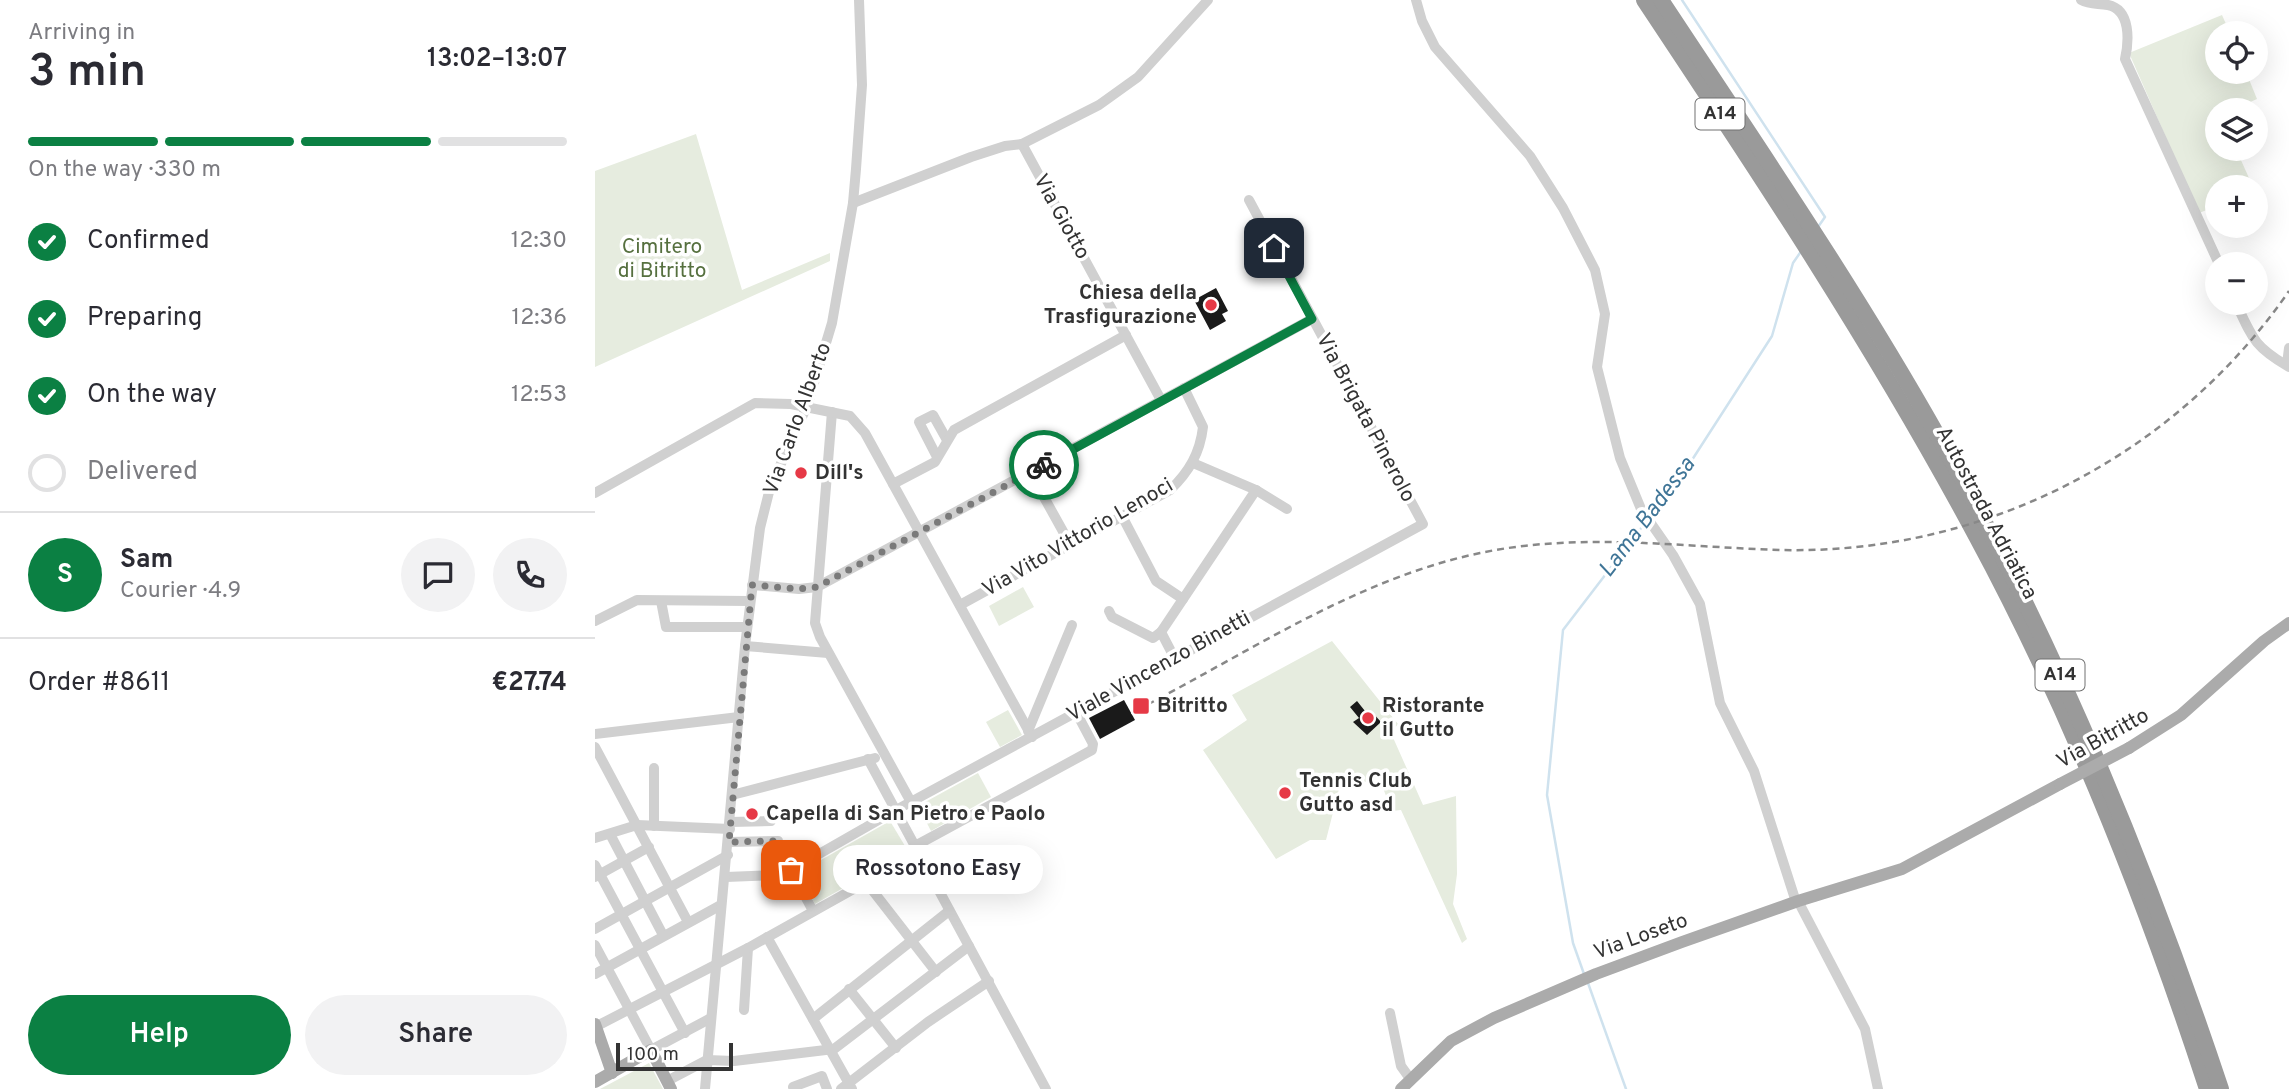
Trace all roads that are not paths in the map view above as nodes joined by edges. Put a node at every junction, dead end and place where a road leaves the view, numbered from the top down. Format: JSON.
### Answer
{"nodes":[{"id":1,"x":859,"y":0,"type":"edge"},
{"id":2,"x":1208,"y":0,"type":"edge"},
{"id":3,"x":1416,"y":0,"type":"edge"},
{"id":4,"x":1644,"y":0,"type":"edge"},
{"id":5,"x":1661,"y":0,"type":"edge"},
{"id":6,"x":2081,"y":0,"type":"edge"},
{"id":7,"x":1021,"y":144,"type":"junction"},
{"id":8,"x":1249,"y":200,"type":"dead end"},
{"id":9,"x":853,"y":203,"type":"junction"},
{"id":10,"x":1801,"y":225,"type":"junction"},
{"id":11,"x":2214,"y":252,"type":"edge"},
{"id":12,"x":1842,"y":288,"type":"junction"},
{"id":13,"x":2242,"y":315,"type":"edge"},
{"id":14,"x":1312,"y":319,"type":"junction"},
{"id":15,"x":1126,"y":335,"type":"junction"},
{"id":16,"x":2289,"y":348,"type":"edge"},
{"id":17,"x":2288,"y":366,"type":"edge"},
{"id":18,"x":1184,"y":387,"type":"junction"},
{"id":19,"x":1161,"y":400,"type":"junction"},
{"id":20,"x":807,"y":406,"type":"junction"},
{"id":21,"x":832,"y":412,"type":"junction"},
{"id":22,"x":947,"y":440,"type":"junction"},
{"id":23,"x":937,"y":457,"type":"junction"},
{"id":24,"x":1193,"y":463,"type":"junction"},
{"id":25,"x":1030,"y":472,"type":"junction"},
{"id":26,"x":893,"y":484,"type":"junction"},
{"id":27,"x":1256,"y":490,"type":"junction"},
{"id":28,"x":595,"y":492,"type":"edge"},
{"id":29,"x":1287,"y":509,"type":"dead end"},
{"id":30,"x":1122,"y":516,"type":"junction"},
{"id":31,"x":1423,"y":524,"type":"joint"},
{"id":32,"x":920,"y":533,"type":"junction"},
{"id":33,"x":1070,"y":544,"type":"junction"},
{"id":34,"x":752,"y":585,"type":"junction"},
{"id":35,"x":817,"y":587,"type":"junction"},
{"id":36,"x":1183,"y":599,"type":"junction"},
{"id":37,"x":661,"y":601,"type":"junction"},
{"id":38,"x":750,"y":601,"type":"junction"},
{"id":39,"x":960,"y":605,"type":"junction"},
{"id":40,"x":1109,"y":611,"type":"dead end"},
{"id":41,"x":595,"y":621,"type":"edge"},
{"id":42,"x":2289,"y":623,"type":"edge"},
{"id":43,"x":1072,"y":625,"type":"dead end"},
{"id":44,"x":747,"y":627,"type":"junction"},
{"id":45,"x":1161,"y":632,"type":"junction"},
{"id":46,"x":745,"y":646,"type":"junction"},
{"id":47,"x":828,"y":653,"type":"junction"},
{"id":48,"x":1175,"y":659,"type":"junction"},
{"id":49,"x":1076,"y":712,"type":"junction"},
{"id":50,"x":739,"y":717,"type":"junction"},
{"id":51,"x":595,"y":734,"type":"edge"},
{"id":52,"x":1030,"y":734,"type":"junction"},
{"id":53,"x":595,"y":747,"type":"edge"},
{"id":54,"x":884,"y":755,"type":"junction"},
{"id":55,"x":869,"y":759,"type":"junction"},
{"id":56,"x":654,"y":768,"type":"dead end"},
{"id":57,"x":732,"y":795,"type":"junction"},
{"id":58,"x":911,"y":802,"type":"junction"},
{"id":59,"x":896,"y":810,"type":"junction"},
{"id":60,"x":771,"y":821,"type":"dead end"},
{"id":61,"x":637,"y":825,"type":"junction"},
{"id":62,"x":654,"y":826,"type":"junction"},
{"id":63,"x":730,"y":826,"type":"junction"},
{"id":64,"x":610,"y":834,"type":"junction"},
{"id":65,"x":595,"y":838,"type":"edge"},
{"id":66,"x":729,"y":842,"type":"junction"},
{"id":67,"x":649,"y":847,"type":"junction"},
{"id":68,"x":916,"y":849,"type":"junction"},
{"id":69,"x":727,"y":855,"type":"junction"},
{"id":70,"x":625,"y":861,"type":"junction"},
{"id":71,"x":1917,"y":862,"type":"joint"},
{"id":72,"x":597,"y":872,"type":"edge"},
{"id":73,"x":786,"y":872,"type":"junction"},
{"id":74,"x":726,"y":877,"type":"junction"},
{"id":75,"x":866,"y":882,"type":"junction"},
{"id":76,"x":671,"y":889,"type":"junction"},
{"id":77,"x":1797,"y":901,"type":"junction"},
{"id":78,"x":646,"y":902,"type":"junction"},
{"id":79,"x":721,"y":905,"type":"junction"},
{"id":80,"x":813,"y":911,"type":"junction"},
{"id":81,"x":949,"y":911,"type":"junction"},
{"id":82,"x":622,"y":915,"type":"junction"},
{"id":83,"x":688,"y":922,"type":"junction"},
{"id":84,"x":595,"y":929,"type":"edge"},
{"id":85,"x":663,"y":935,"type":"junction"},
{"id":86,"x":767,"y":937,"type":"junction"},
{"id":87,"x":912,"y":940,"type":"junction"},
{"id":88,"x":595,"y":944,"type":"edge"},
{"id":89,"x":969,"y":946,"type":"junction"},
{"id":90,"x":748,"y":948,"type":"junction"},
{"id":91,"x":639,"y":949,"type":"junction"},
{"id":92,"x":717,"y":964,"type":"junction"},
{"id":93,"x":607,"y":967,"type":"junction"},
{"id":94,"x":936,"y":972,"type":"junction"},
{"id":95,"x":595,"y":974,"type":"edge"},
{"id":96,"x":989,"y":981,"type":"junction"},
{"id":97,"x":849,"y":989,"type":"junction"},
{"id":98,"x":663,"y":993,"type":"junction"},
{"id":99,"x":629,"y":1010,"type":"junction"},
{"id":100,"x":744,"y":1010,"type":"dead end"},
{"id":101,"x":1390,"y":1013,"type":"dead end"},
{"id":102,"x":711,"y":1018,"type":"junction"},
{"id":103,"x":813,"y":1019,"type":"junction"},
{"id":104,"x":872,"y":1019,"type":"junction"},
{"id":105,"x":595,"y":1026,"type":"edge"},
{"id":106,"x":685,"y":1033,"type":"junction"},
{"id":107,"x":896,"y":1048,"type":"junction"},
{"id":108,"x":828,"y":1050,"type":"junction"},
{"id":109,"x":651,"y":1051,"type":"junction"},
{"id":110,"x":707,"y":1060,"type":"junction"},
{"id":111,"x":612,"y":1073,"type":"junction"},
{"id":112,"x":1411,"y":1080,"type":"junction"},
{"id":113,"x":595,"y":1082,"type":"edge"},
{"id":114,"x":669,"y":1085,"type":"edge"},
{"id":115,"x":793,"y":1087,"type":"edge"},
{"id":116,"x":847,"y":1087,"type":"edge"},
{"id":117,"x":705,"y":1089,"type":"edge"},
{"id":118,"x":827,"y":1089,"type":"edge"},
{"id":119,"x":1047,"y":1089,"type":"edge"},
{"id":120,"x":1401,"y":1089,"type":"edge"},
{"id":121,"x":1878,"y":1089,"type":"edge"},
{"id":122,"x":2207,"y":1089,"type":"edge"},
{"id":123,"x":2221,"y":1089,"type":"edge"}],
"edges":[{"from":1,"to":9,"type":"street","name":"Via Carlo Alberto"},
{"from":2,"to":7,"type":"street"},
{"from":3,"to":77,"type":"street"},
{"from":4,"to":10,"type":"highway","name":"Autostrada Adriatica","number":"A14"},
{"from":5,"to":10,"type":"highway","name":"Autostrada Adriatica","number":"A14"},
{"from":6,"to":11,"type":"street"},
{"from":7,"to":9,"type":"street"},
{"from":7,"to":15,"type":"street","name":"Via Giotto"},
{"from":8,"to":14,"type":"street","name":"Via Brigata Pinerolo"},
{"from":9,"to":20,"type":"street","name":"Via Carlo Alberto"},
{"from":10,"to":12,"type":"highway","name":"Autostrada Adriatica","number":"A14"},
{"from":12,"to":122,"type":"highway","name":"Autostrada Adriatica","number":"A14"},
{"from":12,"to":123,"type":"highway","name":"Autostrada Adriatica","number":"A14"},
{"from":13,"to":17,"type":"street"},
{"from":14,"to":18,"type":"street"},
{"from":14,"to":31,"type":"street","name":"Via Brigata Pinerolo"},
{"from":15,"to":19,"type":"street","name":"Via Giotto"},
{"from":15,"to":22,"type":"street"},
{"from":16,"to":17,"type":"street"},
{"from":18,"to":19,"type":"street"},
{"from":18,"to":24,"type":"street","name":"Via Vito Vittorio Lenoci"},
{"from":19,"to":25,"type":"street"},
{"from":20,"to":21,"type":"street"},
{"from":20,"to":28,"type":"street"},
{"from":20,"to":34,"type":"street","name":"Via Carlo Alberto"},
{"from":21,"to":26,"type":"street"},
{"from":21,"to":35,"type":"street"},
{"from":22,"to":23,"type":"street"},
{"from":22,"to":23,"type":"street"},
{"from":23,"to":26,"type":"street"},
{"from":24,"to":27,"type":"street"},
{"from":24,"to":30,"type":"street","name":"Via Vito Vittorio Lenoci"},
{"from":25,"to":32,"type":"street"},
{"from":25,"to":33,"type":"street"},
{"from":26,"to":32,"type":"street"},
{"from":27,"to":29,"type":"street"},
{"from":27,"to":36,"type":"street"},
{"from":30,"to":33,"type":"street","name":"Via Vito Vittorio Lenoci"},
{"from":30,"to":36,"type":"street"},
{"from":31,"to":48,"type":"street","name":"Viale Vincenzo Binetti"},
{"from":32,"to":35,"type":"street"},
{"from":32,"to":39,"type":"street"},
{"from":33,"to":39,"type":"street","name":"Via Vito Vittorio Lenoci"},
{"from":34,"to":35,"type":"street"},
{"from":34,"to":38,"type":"street","name":"Via Carlo Alberto"},
{"from":35,"to":47,"type":"street"},
{"from":36,"to":45,"type":"street"},
{"from":37,"to":38,"type":"street"},
{"from":37,"to":41,"type":"street"},
{"from":37,"to":44,"type":"street"},
{"from":38,"to":44,"type":"street","name":"Via Carlo Alberto"},
{"from":39,"to":52,"type":"street"},
{"from":40,"to":45,"type":"street"},
{"from":42,"to":71,"type":"main road","name":"Via Bitritto","bridge":true},
{"from":43,"to":52,"type":"street"},
{"from":44,"to":46,"type":"street","name":"Via Carlo Alberto"},
{"from":45,"to":48,"type":"street"},
{"from":46,"to":47,"type":"street"},
{"from":46,"to":50,"type":"street","name":"Via Carlo Alberto"},
{"from":47,"to":54,"type":"street"},
{"from":48,"to":49,"type":"street","name":"Viale Vincenzo Binetti"},
{"from":49,"to":52,"type":"street","name":"Viale Vincenzo Binetti"},
{"from":49,"to":68,"type":"street"},
{"from":50,"to":51,"type":"street"},
{"from":50,"to":57,"type":"street","name":"Via Carlo Alberto"},
{"from":52,"to":58,"type":"street","name":"Viale Vincenzo Binetti"},
{"from":53,"to":61,"type":"street"},
{"from":54,"to":55,"type":"street"},
{"from":54,"to":58,"type":"street"},
{"from":55,"to":57,"type":"street"},
{"from":55,"to":59,"type":"street"},
{"from":56,"to":62,"type":"street"},
{"from":57,"to":63,"type":"street","name":"Via Carlo Alberto"},
{"from":58,"to":59,"type":"street","name":"Viale Vincenzo Binetti"},
{"from":59,"to":68,"type":"street"},
{"from":59,"to":73,"type":"street","name":"Viale Vincenzo Binetti"},
{"from":60,"to":63,"type":"street"},
{"from":61,"to":62,"type":"street"},
{"from":61,"to":64,"type":"street"},
{"from":61,"to":67,"type":"street"},
{"from":62,"to":63,"type":"street"},
{"from":63,"to":66,"type":"street","name":"Via Carlo Alberto"},
{"from":64,"to":65,"type":"street"},
{"from":64,"to":70,"type":"street"},
{"from":66,"to":69,"type":"street","name":"Via Carlo Alberto"},
{"from":66,"to":73,"type":"street"},
{"from":67,"to":70,"type":"street"},
{"from":67,"to":76,"type":"street"},
{"from":68,"to":75,"type":"street"},
{"from":68,"to":81,"type":"street"},
{"from":69,"to":74,"type":"street","name":"Via Carlo Alberto"},
{"from":69,"to":76,"type":"street"},
{"from":70,"to":72,"type":"street"},
{"from":70,"to":78,"type":"street"},
{"from":71,"to":77,"type":"main road","name":"Via Loseto"},
{"from":72,"to":82,"type":"street"},
{"from":73,"to":74,"type":"street"},
{"from":73,"to":80,"type":"street"},
{"from":74,"to":79,"type":"street","name":"Via Carlo Alberto"},
{"from":75,"to":80,"type":"street"},
{"from":75,"to":87,"type":"street"},
{"from":76,"to":78,"type":"street"},
{"from":76,"to":83,"type":"street"},
{"from":77,"to":112,"type":"main road","name":"Via Loseto"},
{"from":77,"to":121,"type":"street"},
{"from":78,"to":82,"type":"street"},
{"from":78,"to":85,"type":"street"},
{"from":79,"to":83,"type":"street"},
{"from":79,"to":92,"type":"street","name":"Via Carlo Alberto"},
{"from":80,"to":86,"type":"street"},
{"from":81,"to":87,"type":"street"},
{"from":81,"to":89,"type":"street"},
{"from":82,"to":84,"type":"street"},
{"from":82,"to":91,"type":"street"},
{"from":83,"to":85,"type":"street"},
{"from":85,"to":91,"type":"street"},
{"from":86,"to":90,"type":"street"},
{"from":86,"to":103,"type":"street"},
{"from":87,"to":94,"type":"street"},
{"from":87,"to":97,"type":"street"},
{"from":88,"to":93,"type":"street"},
{"from":89,"to":94,"type":"street"},
{"from":89,"to":96,"type":"street"},
{"from":90,"to":92,"type":"street"},
{"from":90,"to":100,"type":"street"},
{"from":91,"to":93,"type":"street"},
{"from":91,"to":98,"type":"street"},
{"from":92,"to":98,"type":"street"},
{"from":92,"to":102,"type":"street","name":"Via Carlo Alberto"},
{"from":93,"to":95,"type":"street"},
{"from":93,"to":99,"type":"street"},
{"from":94,"to":104,"type":"street"},
{"from":96,"to":107,"type":"street"},
{"from":96,"to":119,"type":"street"},
{"from":97,"to":103,"type":"street"},
{"from":97,"to":104,"type":"street"},
{"from":98,"to":99,"type":"street"},
{"from":98,"to":106,"type":"street"},
{"from":99,"to":105,"type":"street"},
{"from":99,"to":109,"type":"street"},
{"from":101,"to":112,"type":"street"},
{"from":102,"to":106,"type":"street"},
{"from":102,"to":110,"type":"street","name":"Via Carlo Alberto"},
{"from":103,"to":108,"type":"street"},
{"from":104,"to":107,"type":"street"},
{"from":104,"to":108,"type":"street"},
{"from":105,"to":111,"type":"main road"},
{"from":106,"to":109,"type":"street"},
{"from":107,"to":116,"type":"street"},
{"from":108,"to":110,"type":"street"},
{"from":108,"to":116,"type":"street"},
{"from":109,"to":111,"type":"main road"},
{"from":109,"to":114,"type":"main road"},
{"from":110,"to":114,"type":"street"},
{"from":110,"to":117,"type":"street","name":"Via Carlo Alberto"},
{"from":111,"to":113,"type":"main road"},
{"from":112,"to":120,"type":"main road","name":"Via Loseto"},
{"from":115,"to":118,"type":"street"}]}
